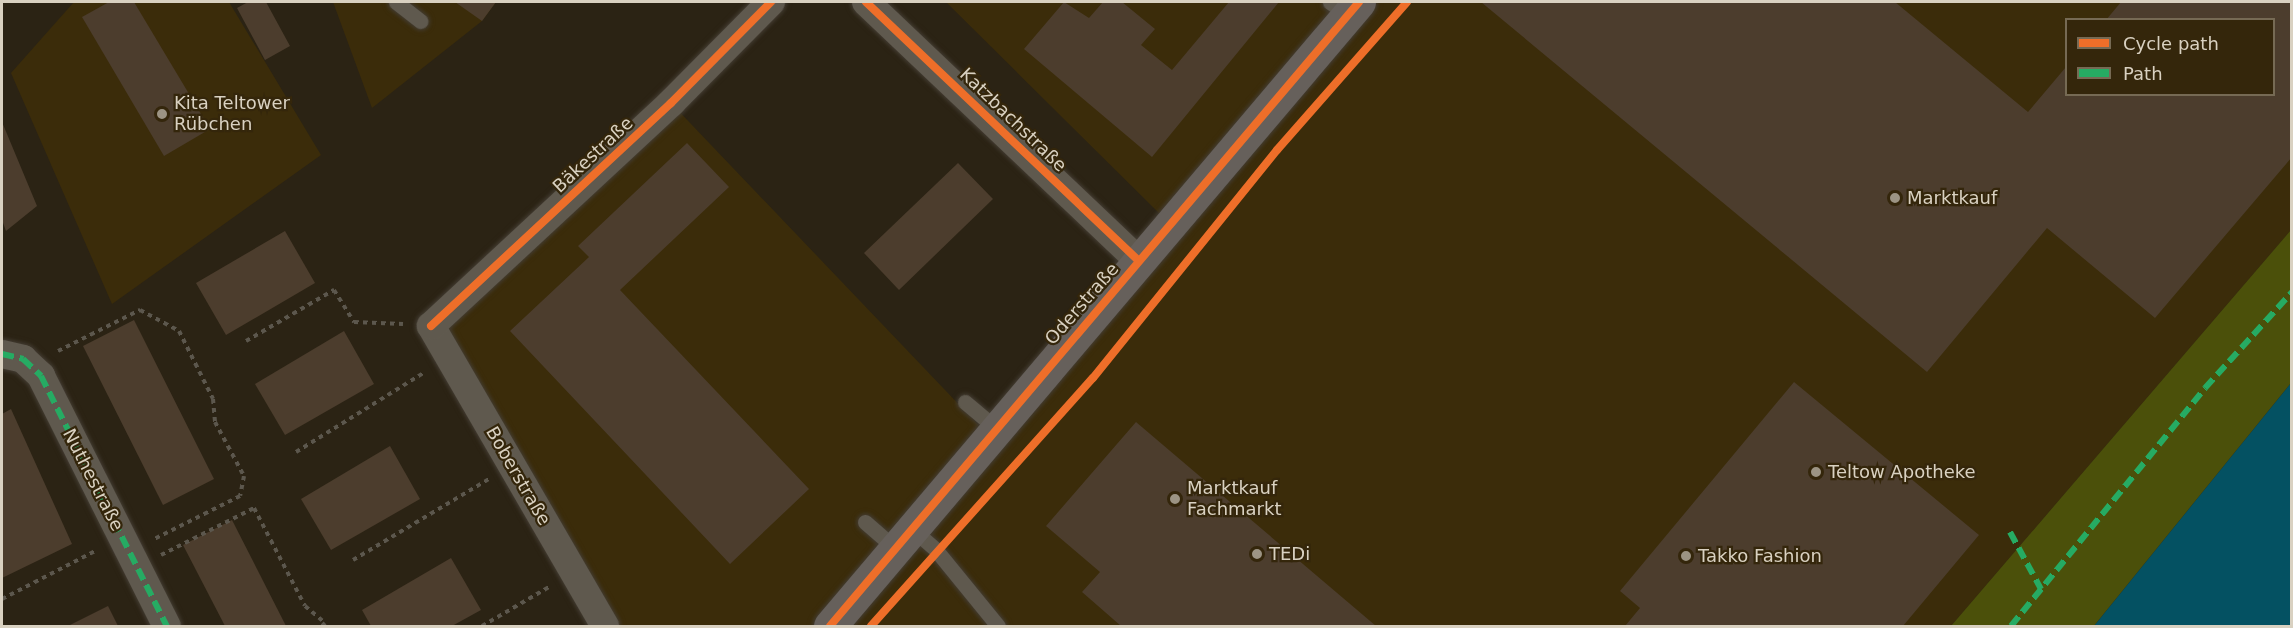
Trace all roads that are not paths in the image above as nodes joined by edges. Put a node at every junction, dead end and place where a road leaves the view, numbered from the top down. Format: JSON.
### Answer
{"nodes":[{"id":1,"x":396,"y":2,"type":"edge"},
{"id":2,"x":771,"y":2,"type":"edge"},
{"id":3,"x":866,"y":2,"type":"edge"},
{"id":4,"x":1346,"y":6,"type":"edge"},
{"id":5,"x":420,"y":21,"type":"dead end"},
{"id":6,"x":1139,"y":261,"type":"junction"},
{"id":7,"x":431,"y":326,"type":"joint"},
{"id":8,"x":2,"y":354,"type":"edge"},
{"id":9,"x":965,"y":402,"type":"dead end"},
{"id":10,"x":995,"y":427,"type":"junction"},
{"id":11,"x":865,"y":522,"type":"dead end"},
{"id":12,"x":903,"y":538,"type":"junction"},
{"id":13,"x":167,"y":627,"type":"edge"},
{"id":14,"x":605,"y":627,"type":"edge"},
{"id":15,"x":830,"y":627,"type":"edge"},
{"id":16,"x":998,"y":627,"type":"edge"}],
"edges":[{"from":1,"to":5,"type":"lane"},
{"from":2,"to":7,"type":"street","name":"Bäkestraße"},
{"from":3,"to":6,"type":"street","name":"Katzbachstraße"},
{"from":4,"to":6,"type":"main road","name":"Oderstraße"},
{"from":6,"to":10,"type":"main road","name":"Oderstraße"},
{"from":7,"to":14,"type":"street","name":"Boberstraße"},
{"from":8,"to":13,"type":"street","name":"Nuthestraße"},
{"from":9,"to":10,"type":"lane"},
{"from":10,"to":12,"type":"main road","name":"Oderstraße"},
{"from":11,"to":12,"type":"lane"},
{"from":12,"to":15,"type":"main road","name":"Oderstraße"},
{"from":12,"to":16,"type":"lane"}]}
